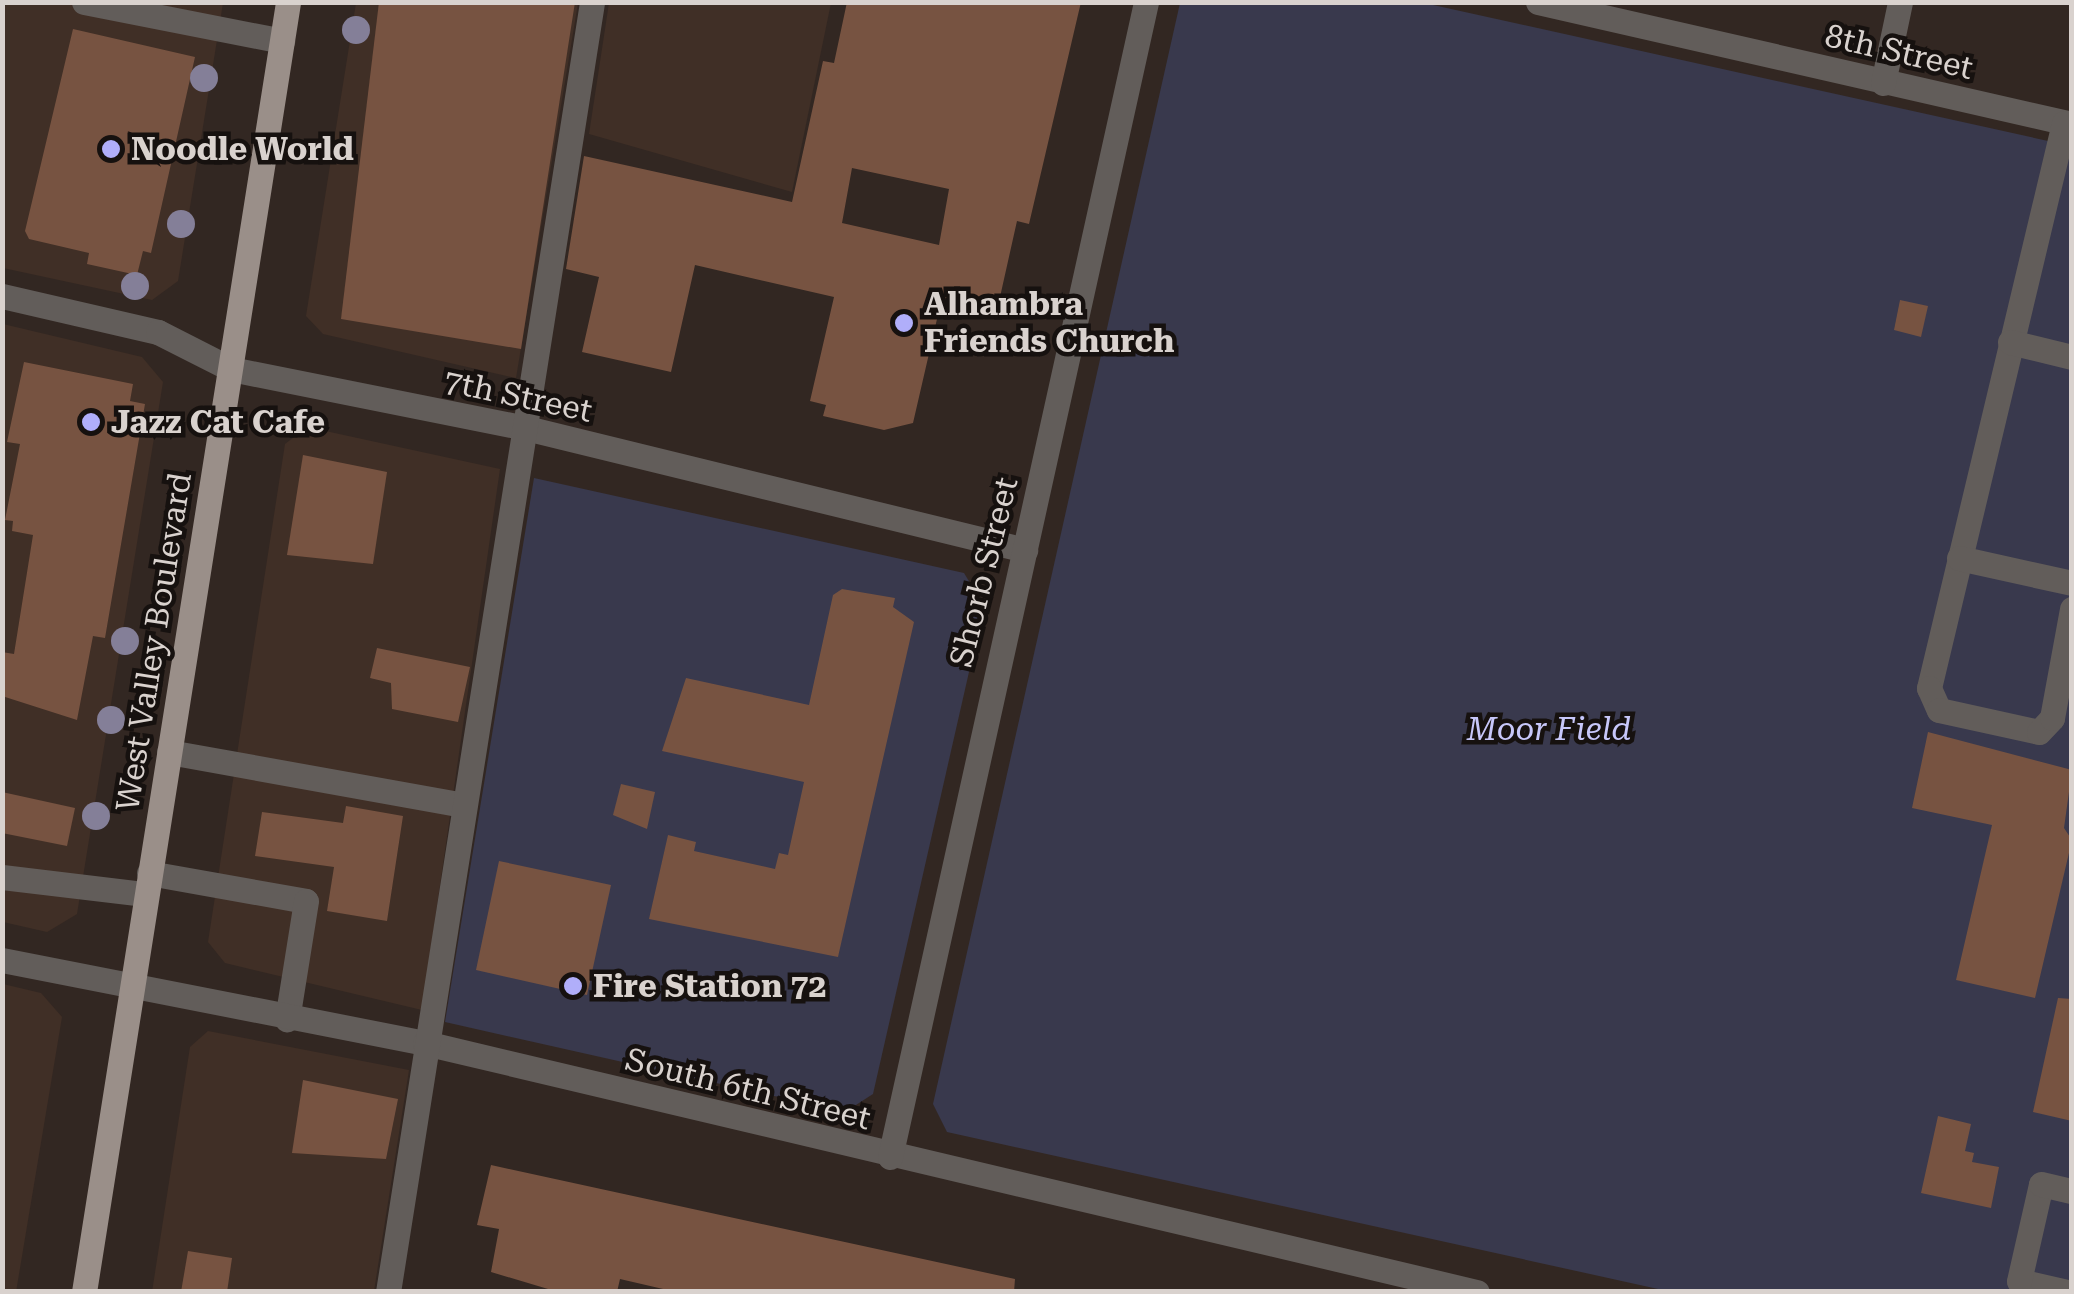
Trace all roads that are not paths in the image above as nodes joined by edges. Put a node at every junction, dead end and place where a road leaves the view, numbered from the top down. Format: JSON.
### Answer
{"nodes":[{"id":1,"x":84,"y":2,"type":"edge"},
{"id":2,"x":288,"y":2,"type":"edge"},
{"id":3,"x":592,"y":2,"type":"edge"},
{"id":4,"x":1146,"y":2,"type":"edge"},
{"id":5,"x":1538,"y":2,"type":"edge"},
{"id":6,"x":1900,"y":2,"type":"edge"},
{"id":7,"x":282,"y":41,"type":"junction"},
{"id":8,"x":1883,"y":82,"type":"junction"},
{"id":9,"x":2068,"y":124,"type":"edge"},
{"id":10,"x":2,"y":296,"type":"edge"},
{"id":11,"x":2010,"y":342,"type":"junction"},
{"id":12,"x":2072,"y":356,"type":"edge"},
{"id":13,"x":231,"y":369,"type":"junction"},
{"id":14,"x":526,"y":428,"type":"junction"},
{"id":15,"x":1025,"y":550,"type":"junction"},
{"id":16,"x":1958,"y":558,"type":"junction"},
{"id":17,"x":2072,"y":583,"type":"edge"},
{"id":18,"x":2072,"y":608,"type":"edge"},
{"id":19,"x":168,"y":752,"type":"junction"},
{"id":20,"x":464,"y":805,"type":"junction"},
{"id":21,"x":2,"y":878,"type":"edge"},
{"id":22,"x":147,"y":884,"type":"junction"},
{"id":23,"x":2,"y":960,"type":"edge"},
{"id":24,"x":132,"y":985,"type":"junction"},
{"id":25,"x":287,"y":1018,"type":"junction"},
{"id":26,"x":425,"y":1043,"type":"junction"},
{"id":27,"x":890,"y":1157,"type":"junction"},
{"id":28,"x":2072,"y":1191,"type":"edge"},
{"id":29,"x":84,"y":1292,"type":"edge"},
{"id":30,"x":388,"y":1292,"type":"edge"},
{"id":31,"x":1477,"y":1292,"type":"edge"},
{"id":32,"x":2067,"y":1292,"type":"edge"}],
"edges":[{"from":1,"to":7,"type":"street"},
{"from":2,"to":7,"type":"main road","name":"West Valley Boulevard"},
{"from":3,"to":14,"type":"street"},
{"from":4,"to":15,"type":"street","name":"Shorb Street"},
{"from":5,"to":8,"type":"street","name":"8th Street"},
{"from":6,"to":8,"type":"street"},
{"from":7,"to":13,"type":"main road","name":"West Valley Boulevard"},
{"from":8,"to":9,"type":"street","name":"8th Street"},
{"from":9,"to":11,"type":"street"},
{"from":10,"to":13,"type":"street","name":"7th Street"},
{"from":11,"to":12,"type":"street"},
{"from":11,"to":16,"type":"street"},
{"from":13,"to":14,"type":"street","name":"7th Street"},
{"from":13,"to":19,"type":"main road","name":"West Valley Boulevard"},
{"from":14,"to":15,"type":"street","name":"7th Street"},
{"from":14,"to":20,"type":"street"},
{"from":15,"to":27,"type":"street","name":"Shorb Street"},
{"from":16,"to":17,"type":"street"},
{"from":16,"to":18,"type":"street"},
{"from":19,"to":20,"type":"street"},
{"from":19,"to":22,"type":"main road","name":"West Valley Boulevard"},
{"from":20,"to":26,"type":"street"},
{"from":21,"to":22,"type":"street"},
{"from":22,"to":24,"type":"main road","name":"West Valley Boulevard"},
{"from":22,"to":25,"type":"street"},
{"from":23,"to":24,"type":"street","name":"South 6th Street"},
{"from":24,"to":25,"type":"street","name":"South 6th Street"},
{"from":24,"to":29,"type":"main road","name":"West Valley Boulevard"},
{"from":25,"to":26,"type":"street","name":"South 6th Street"},
{"from":26,"to":27,"type":"street","name":"South 6th Street"},
{"from":26,"to":30,"type":"street"},
{"from":27,"to":31,"type":"street","name":"South 6th Street"},
{"from":28,"to":32,"type":"street"}]}
